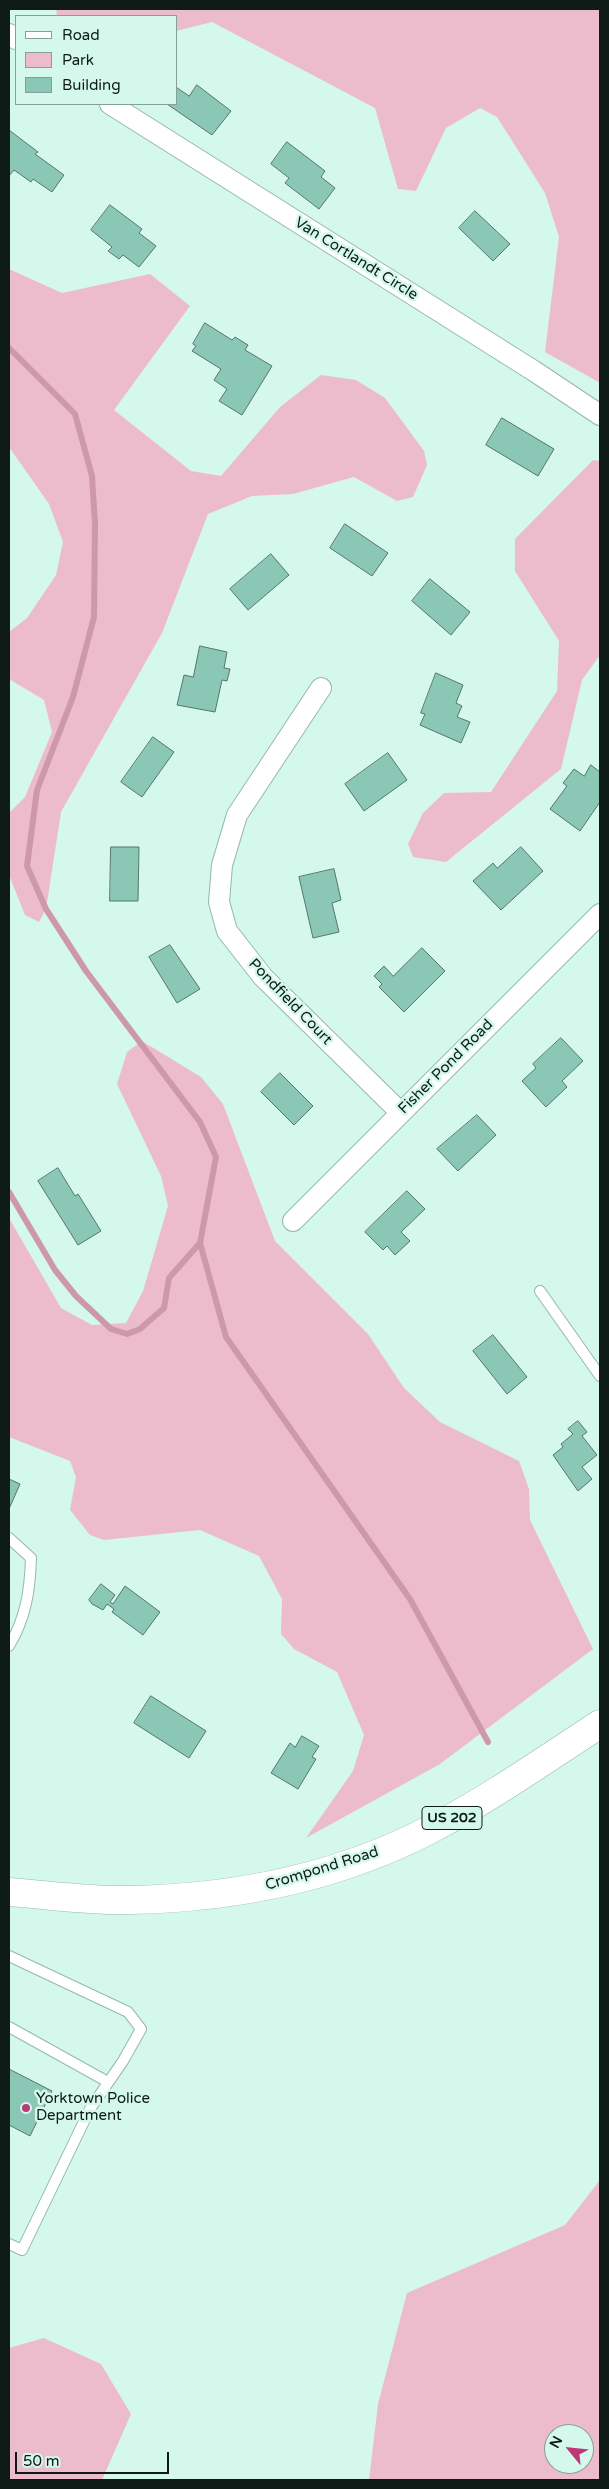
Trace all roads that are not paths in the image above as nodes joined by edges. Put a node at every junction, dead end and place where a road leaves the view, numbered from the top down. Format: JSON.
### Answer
{"nodes":[{"id":1,"x":112,"y":105,"type":"edge"},
{"id":2,"x":600,"y":415,"type":"edge"},
{"id":3,"x":321,"y":688,"type":"dead end"},
{"id":4,"x":600,"y":914,"type":"edge"},
{"id":5,"x":401,"y":1113,"type":"junction"},
{"id":6,"x":292,"y":1221,"type":"dead end"},
{"id":7,"x":540,"y":1291,"type":"dead end"},
{"id":8,"x":600,"y":1376,"type":"edge"},
{"id":9,"x":9,"y":1538,"type":"edge"},
{"id":10,"x":9,"y":1646,"type":"edge"},
{"id":11,"x":600,"y":1724,"type":"edge"},
{"id":12,"x":9,"y":1892,"type":"edge"},
{"id":13,"x":9,"y":1956,"type":"edge"},
{"id":14,"x":9,"y":2027,"type":"edge"},
{"id":15,"x":108,"y":2082,"type":"junction"},
{"id":16,"x":9,"y":2244,"type":"edge"}],
"edges":[{"from":1,"to":2,"type":"street","name":"Van Cortlandt Circle"},
{"from":3,"to":5,"type":"street","name":"Pondfield Court"},
{"from":4,"to":5,"type":"street","name":"Fisher Pond Road"},
{"from":5,"to":6,"type":"street","name":"Fisher Pond Road"},
{"from":7,"to":8,"type":"lane"},
{"from":9,"to":10,"type":"lane"},
{"from":11,"to":12,"type":"highway","name":"Crompond Road","number":"US 202"},
{"from":13,"to":15,"type":"lane"},
{"from":14,"to":15,"type":"lane"},
{"from":15,"to":16,"type":"lane"}]}
